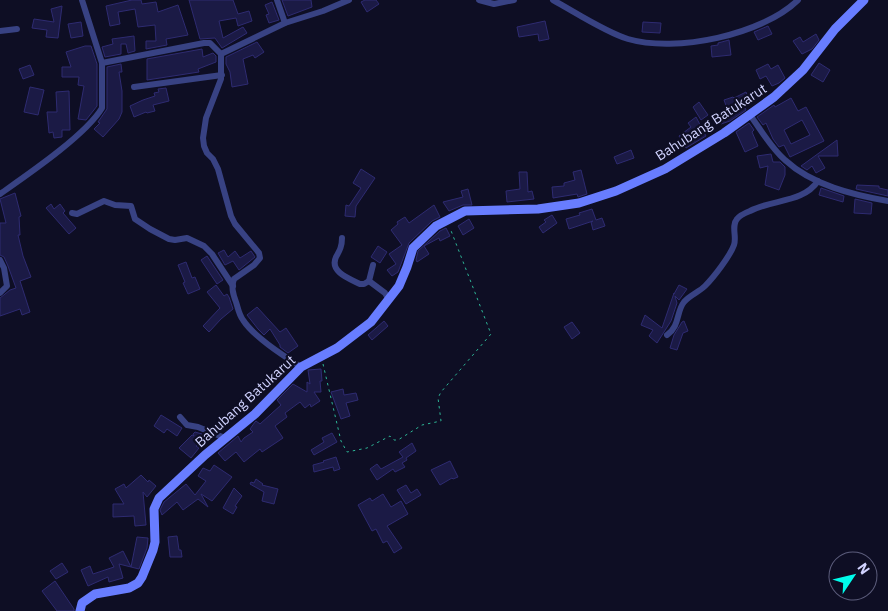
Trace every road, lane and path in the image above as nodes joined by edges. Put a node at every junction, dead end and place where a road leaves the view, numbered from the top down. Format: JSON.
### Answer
{"nodes":[{"id":1,"x":82,"y":0,"type":"edge"},
{"id":2,"x":277,"y":0,"type":"edge"},
{"id":3,"x":349,"y":0,"type":"edge"},
{"id":4,"x":480,"y":0,"type":"edge"},
{"id":5,"x":514,"y":0,"type":"edge"},
{"id":6,"x":553,"y":0,"type":"edge"},
{"id":7,"x":798,"y":0,"type":"edge"},
{"id":8,"x":864,"y":0,"type":"edge"},
{"id":9,"x":285,"y":23,"type":"junction"},
{"id":10,"x":17,"y":29,"type":"dead end"},
{"id":11,"x":0,"y":31,"type":"edge"},
{"id":12,"x":221,"y":54,"type":"junction"},
{"id":13,"x":102,"y":62,"type":"junction"},
{"id":14,"x":222,"y":75,"type":"junction"},
{"id":15,"x":134,"y":87,"type":"dead end"},
{"id":16,"x":750,"y":115,"type":"junction"},
{"id":17,"x":818,"y":181,"type":"junction"},
{"id":18,"x":0,"y":194,"type":"edge"},
{"id":19,"x":888,"y":201,"type":"edge"},
{"id":20,"x":72,"y":213,"type":"dead end"},
{"id":21,"x":447,"y":219,"type":"junction"},
{"id":22,"x":342,"y":238,"type":"dead end"},
{"id":23,"x":0,"y":260,"type":"edge"},
{"id":24,"x":373,"y":265,"type":"dead end"},
{"id":25,"x":369,"y":281,"type":"junction"},
{"id":26,"x":233,"y":286,"type":"junction"},
{"id":27,"x":0,"y":293,"type":"edge"},
{"id":28,"x":389,"y":300,"type":"junction"},
{"id":29,"x":667,"y":335,"type":"dead end"},
{"id":30,"x":321,"y":356,"type":"junction"},
{"id":31,"x":301,"y":367,"type":"junction"},
{"id":32,"x":180,"y":416,"type":"dead end"},
{"id":33,"x":225,"y":438,"type":"junction"},
{"id":34,"x":80,"y":611,"type":"edge"}],
"edges":[{"from":1,"to":13,"type":"street"},
{"from":2,"to":9,"type":"street"},
{"from":3,"to":9,"type":"street"},
{"from":4,"to":5,"type":"street"},
{"from":6,"to":7,"type":"street"},
{"from":8,"to":16,"type":"street","name":"Bahubang Batukarut"},
{"from":9,"to":12,"type":"street"},
{"from":10,"to":11,"type":"street"},
{"from":12,"to":13,"type":"street"},
{"from":12,"to":14,"type":"street"},
{"from":13,"to":18,"type":"street"},
{"from":14,"to":15,"type":"street"},
{"from":14,"to":26,"type":"street"},
{"from":16,"to":17,"type":"street"},
{"from":16,"to":21,"type":"street","name":"Bahubang Batukarut"},
{"from":17,"to":19,"type":"street"},
{"from":17,"to":29,"type":"street"},
{"from":20,"to":26,"type":"street"},
{"from":21,"to":28,"type":"street","name":"Bahubang Batukarut"},
{"from":21,"to":30,"type":"path"},
{"from":22,"to":25,"type":"street"},
{"from":23,"to":27,"type":"street"},
{"from":24,"to":25,"type":"street"},
{"from":25,"to":28,"type":"street"},
{"from":26,"to":31,"type":"street"},
{"from":28,"to":30,"type":"street","name":"Bahubang Batukarut"},
{"from":30,"to":31,"type":"street","name":"Bahubang Batukarut"},
{"from":31,"to":33,"type":"street","name":"Bahubang Batukarut"},
{"from":32,"to":33,"type":"street"},
{"from":33,"to":34,"type":"street","name":"Bahubang Batukarut"}]}
